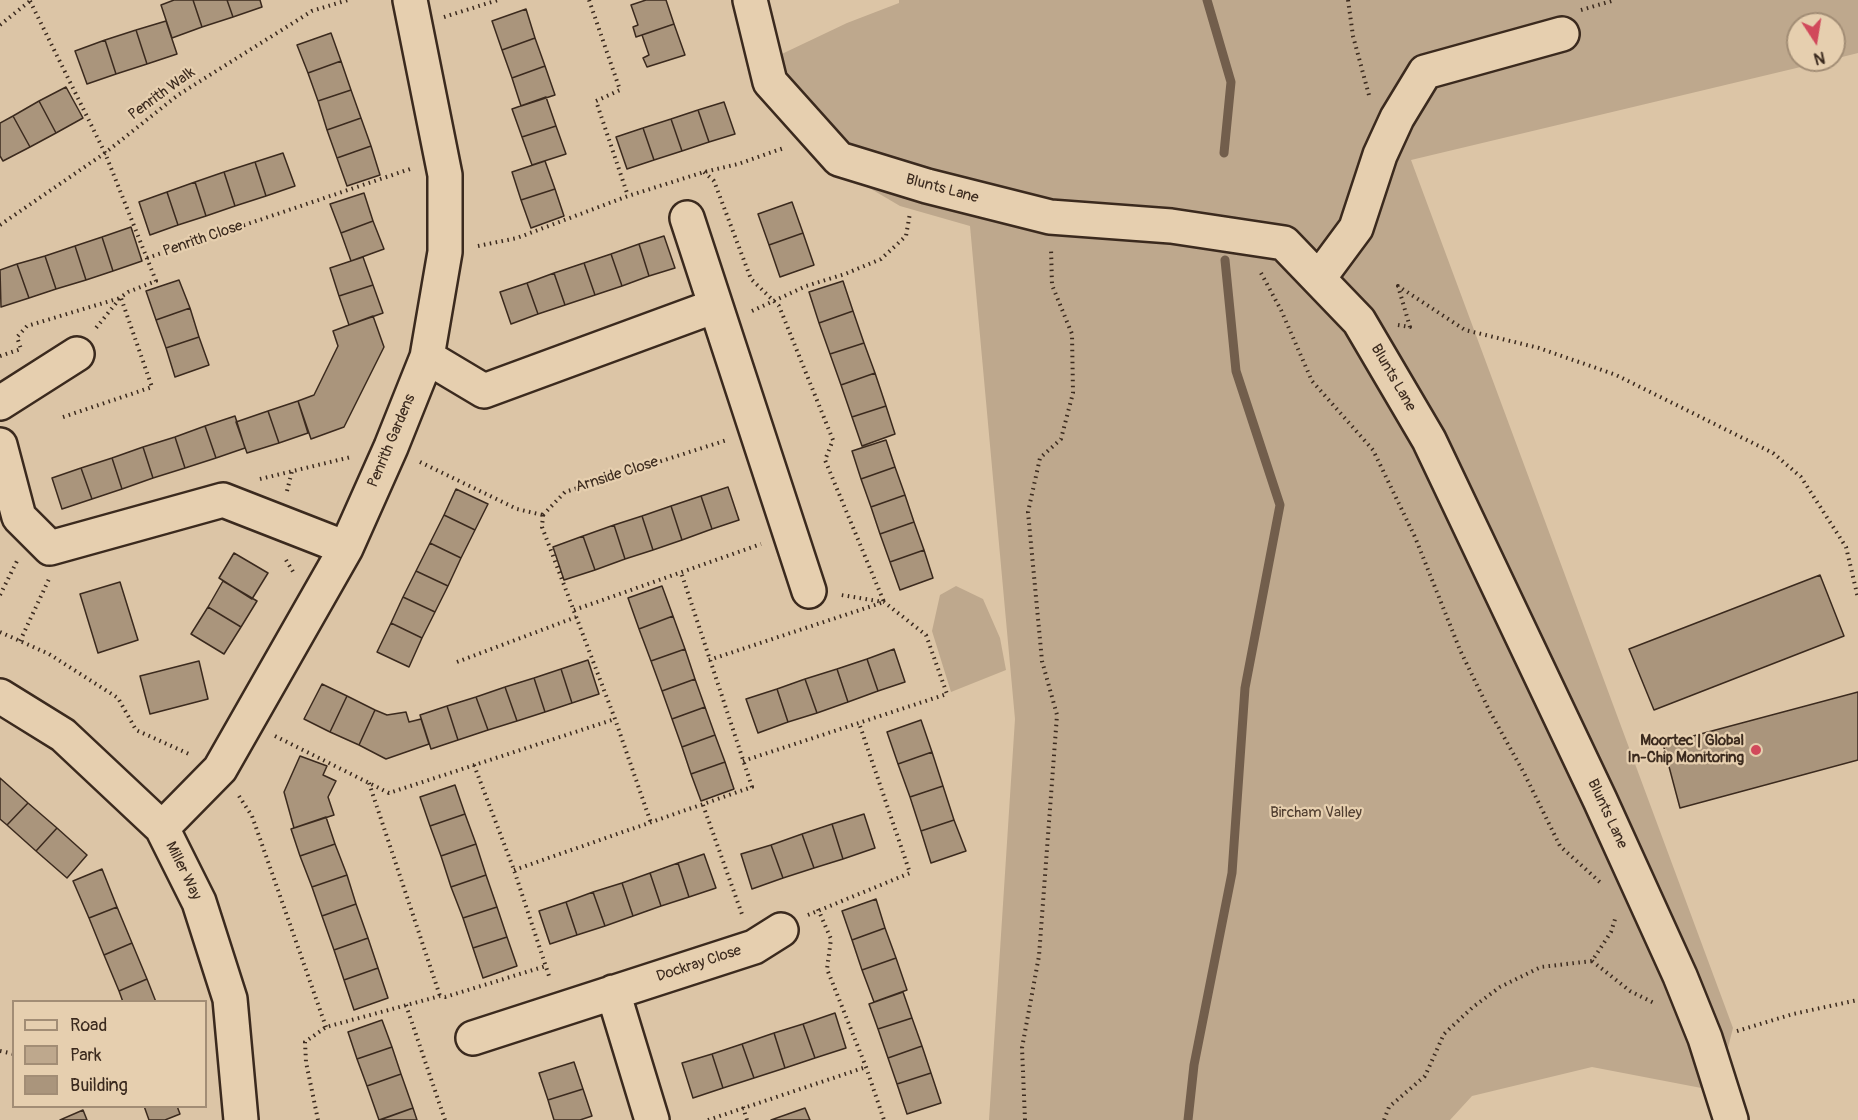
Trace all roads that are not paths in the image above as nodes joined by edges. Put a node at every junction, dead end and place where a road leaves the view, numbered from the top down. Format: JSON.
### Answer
{"nodes":[{"id":1,"x":750,"y":0,"type":"edge"},
{"id":2,"x":413,"y":13,"type":"edge"},
{"id":3,"x":1562,"y":34,"type":"dead end"},
{"id":4,"x":687,"y":218,"type":"dead end"},
{"id":5,"x":1319,"y":278,"type":"junction"},
{"id":6,"x":715,"y":306,"type":"junction"},
{"id":7,"x":77,"y":354,"type":"road end"},
{"id":8,"x":427,"y":357,"type":"junction"},
{"id":9,"x":0,"y":403,"type":"edge"},
{"id":10,"x":0,"y":446,"type":"edge"},
{"id":11,"x":346,"y":548,"type":"junction"},
{"id":12,"x":809,"y":591,"type":"road end"},
{"id":13,"x":0,"y":696,"type":"edge"},
{"id":14,"x":162,"y":828,"type":"junction"},
{"id":15,"x":767,"y":938,"type":"road end"},
{"id":16,"x":613,"y":992,"type":"junction"},
{"id":17,"x":473,"y":1038,"type":"dead end"},
{"id":18,"x":240,"y":1120,"type":"edge"},
{"id":19,"x":652,"y":1120,"type":"edge"},
{"id":20,"x":1731,"y":1120,"type":"edge"}],
"edges":[{"from":1,"to":5,"type":"street","name":"Blunts Lane"},
{"from":2,"to":8,"type":"street","name":"Penrith Gardens"},
{"from":3,"to":5,"type":"street"},
{"from":4,"to":6,"type":"street"},
{"from":5,"to":20,"type":"street","name":"Blunts Lane"},
{"from":6,"to":8,"type":"street"},
{"from":6,"to":12,"type":"street"},
{"from":7,"to":9,"type":"street"},
{"from":8,"to":11,"type":"street","name":"Penrith Gardens"},
{"from":10,"to":11,"type":"street"},
{"from":11,"to":14,"type":"street","name":"Penrith Gardens"},
{"from":13,"to":14,"type":"street","name":"Miller Way"},
{"from":14,"to":18,"type":"street","name":"Miller Way"},
{"from":15,"to":16,"type":"street","name":"Dockray Close"},
{"from":16,"to":17,"type":"street","name":"Dockray Close"},
{"from":16,"to":19,"type":"street"}]}
